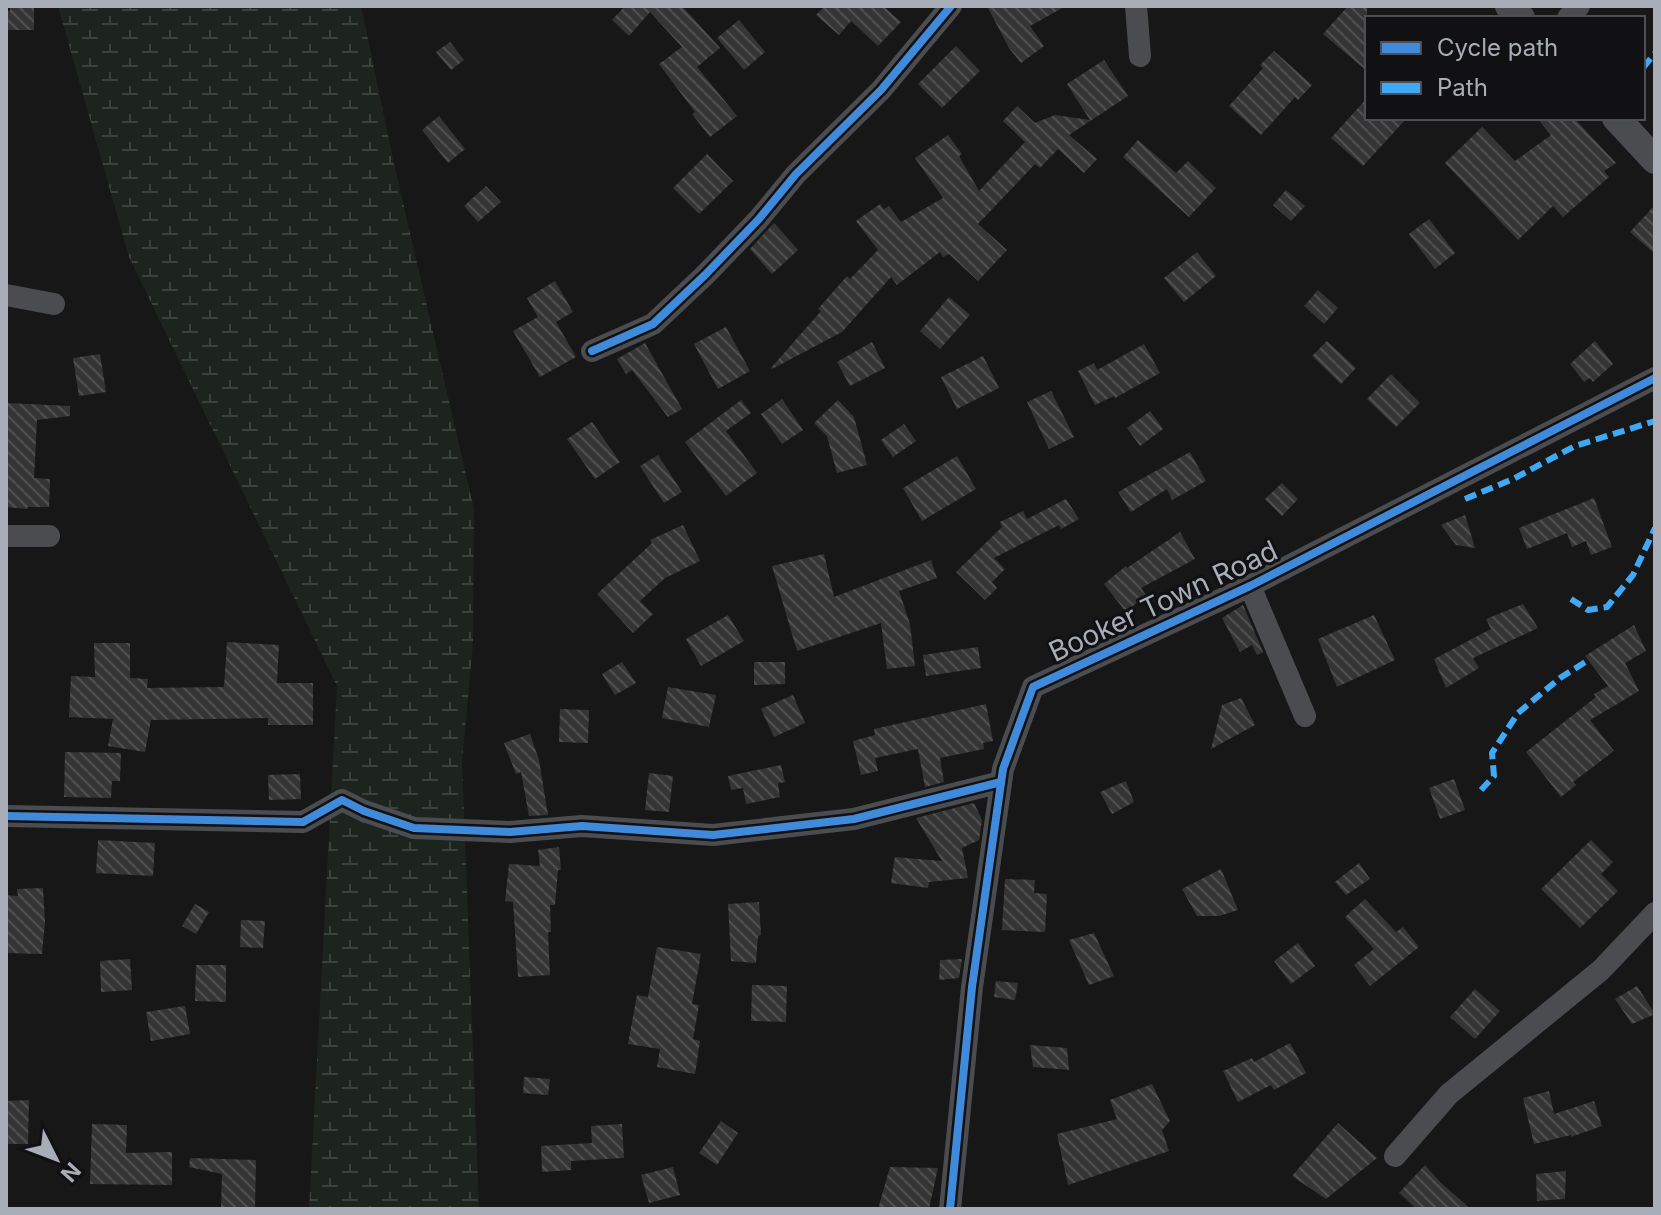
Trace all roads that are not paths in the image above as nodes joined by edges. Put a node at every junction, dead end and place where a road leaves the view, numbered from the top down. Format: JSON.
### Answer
{"nodes":[{"id":1,"x":951,"y":6,"type":"edge"},
{"id":2,"x":1136,"y":6,"type":"edge"},
{"id":3,"x":1140,"y":56,"type":"dead end"},
{"id":4,"x":1618,"y":120,"type":"edge"},
{"id":5,"x":1655,"y":160,"type":"edge"},
{"id":6,"x":6,"y":295,"type":"edge"},
{"id":7,"x":54,"y":304,"type":"dead end"},
{"id":8,"x":592,"y":351,"type":"dead end"},
{"id":9,"x":1655,"y":378,"type":"edge"},
{"id":10,"x":6,"y":536,"type":"edge"},
{"id":11,"x":49,"y":536,"type":"dead end"},
{"id":12,"x":1250,"y":586,"type":"junction"},
{"id":13,"x":1305,"y":716,"type":"dead end"},
{"id":14,"x":1001,"y":782,"type":"junction"},
{"id":15,"x":6,"y":816,"type":"edge"},
{"id":16,"x":1655,"y":913,"type":"edge"},
{"id":17,"x":1395,"y":1156,"type":"dead end"},
{"id":18,"x":950,"y":1209,"type":"edge"}],
"edges":[{"from":1,"to":8,"type":"street"},
{"from":2,"to":3,"type":"street"},
{"from":4,"to":5,"type":"street"},
{"from":6,"to":7,"type":"street"},
{"from":9,"to":12,"type":"street","name":"Booker Town Road"},
{"from":10,"to":11,"type":"street"},
{"from":12,"to":13,"type":"street"},
{"from":12,"to":14,"type":"street","name":"Booker Town Road"},
{"from":14,"to":15,"type":"street"},
{"from":14,"to":18,"type":"street","name":"Booker Town Road"},
{"from":16,"to":17,"type":"street"}]}
